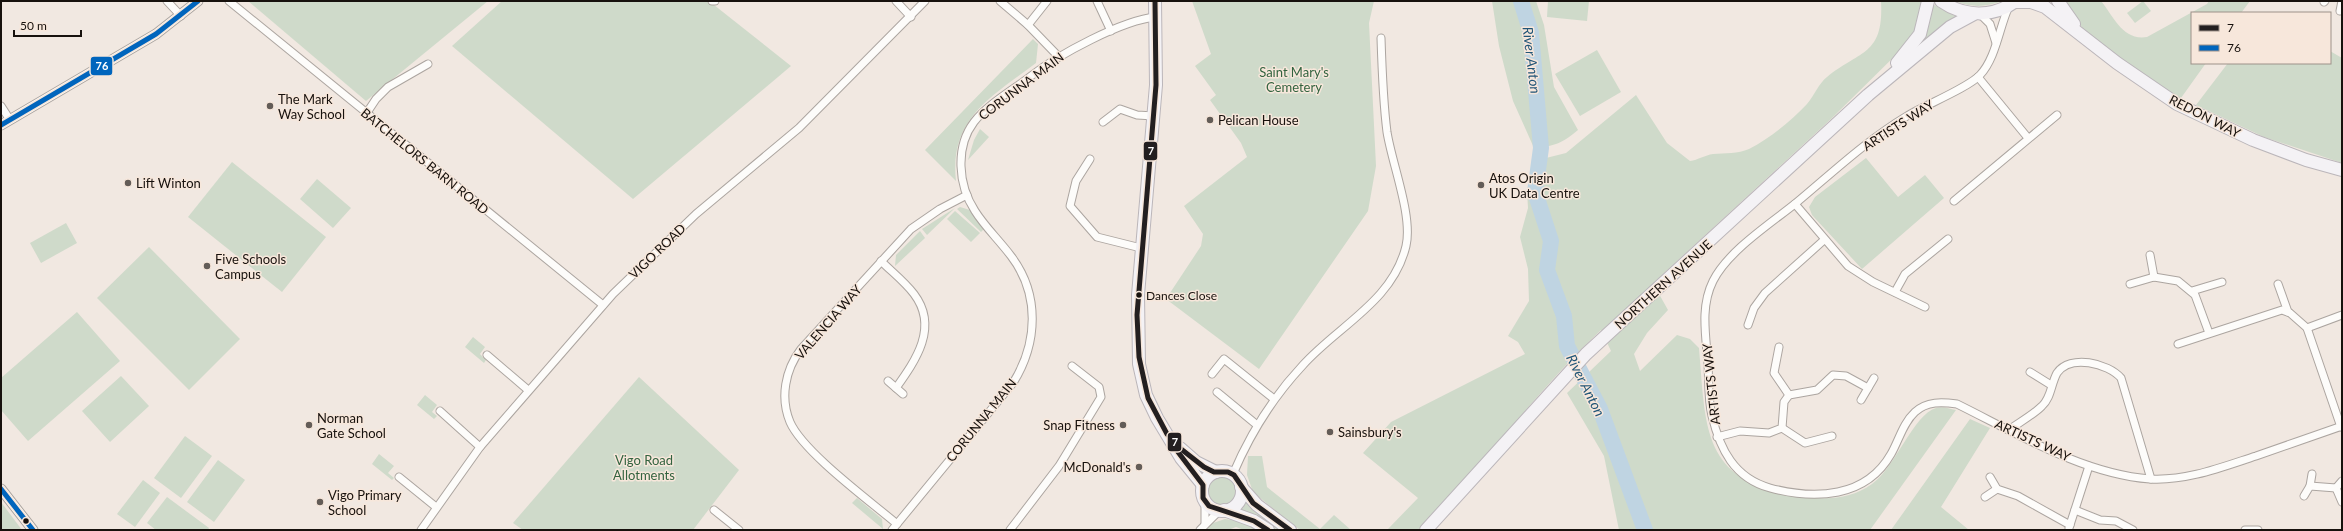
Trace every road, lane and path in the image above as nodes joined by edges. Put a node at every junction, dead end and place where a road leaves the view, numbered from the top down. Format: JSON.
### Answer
{"nodes":[{"id":1,"x":167,"y":1,"type":"edge"},
{"id":2,"x":198,"y":1,"type":"edge"},
{"id":3,"x":229,"y":1,"type":"edge"},
{"id":4,"x":896,"y":1,"type":"edge"},
{"id":5,"x":925,"y":1,"type":"edge"},
{"id":6,"x":1000,"y":1,"type":"edge"},
{"id":7,"x":1047,"y":1,"type":"edge"},
{"id":8,"x":1097,"y":1,"type":"edge"},
{"id":9,"x":1155,"y":1,"type":"edge"},
{"id":10,"x":1928,"y":1,"type":"edge"},
{"id":11,"x":1941,"y":1,"type":"edge"},
{"id":12,"x":2058,"y":1,"type":"edge"},
{"id":13,"x":2342,"y":1,"type":"edge"},
{"id":14,"x":2014,"y":3,"type":"edge"},
{"id":15,"x":2340,"y":10,"type":"dead end"},
{"id":16,"x":1977,"y":14,"type":"junction"},
{"id":17,"x":181,"y":16,"type":"junction"},
{"id":18,"x":911,"y":17,"type":"junction"},
{"id":19,"x":1156,"y":17,"type":"junction"},
{"id":20,"x":1028,"y":25,"type":"junction"},
{"id":21,"x":1111,"y":32,"type":"junction"},
{"id":22,"x":2082,"y":35,"type":"junction"},
{"id":23,"x":1380,"y":38,"type":"dead end"},
{"id":24,"x":1996,"y":43,"type":"junction"},
{"id":25,"x":1058,"y":56,"type":"junction"},
{"id":26,"x":428,"y":64,"type":"dead end"},
{"id":27,"x":1978,"y":77,"type":"junction"},
{"id":28,"x":1868,"y":95,"type":"junction"},
{"id":29,"x":1,"y":106,"type":"edge"},
{"id":30,"x":366,"y":114,"type":"junction"},
{"id":31,"x":2057,"y":115,"type":"dead end"},
{"id":32,"x":1154,"y":116,"type":"junction"},
{"id":33,"x":10,"y":120,"type":"junction"},
{"id":34,"x":1103,"y":122,"type":"dead end"},
{"id":35,"x":1,"y":125,"type":"edge"},
{"id":36,"x":2028,"y":138,"type":"junction"},
{"id":37,"x":1090,"y":159,"type":"dead end"},
{"id":38,"x":2342,"y":170,"type":"edge"},
{"id":39,"x":967,"y":195,"type":"junction"},
{"id":40,"x":1954,"y":201,"type":"dead end"},
{"id":41,"x":1795,"y":204,"type":"junction"},
{"id":42,"x":1948,"y":239,"type":"dead end"},
{"id":43,"x":1824,"y":240,"type":"junction"},
{"id":44,"x":1141,"y":248,"type":"junction"},
{"id":45,"x":2150,"y":255,"type":"dead end"},
{"id":46,"x":881,"y":261,"type":"junction"},
{"id":47,"x":2154,"y":277,"type":"junction"},
{"id":48,"x":2222,"y":282,"type":"dead end"},
{"id":49,"x":2130,"y":284,"type":"dead end"},
{"id":50,"x":2278,"y":284,"type":"dead end"},
{"id":51,"x":2192,"y":291,"type":"junction"},
{"id":52,"x":1895,"y":292,"type":"junction"},
{"id":53,"x":603,"y":305,"type":"junction"},
{"id":54,"x":1925,"y":307,"type":"dead end"},
{"id":55,"x":2288,"y":312,"type":"junction"},
{"id":56,"x":2342,"y":316,"type":"edge"},
{"id":57,"x":1748,"y":325,"type":"dead end"},
{"id":58,"x":2307,"y":328,"type":"junction"},
{"id":59,"x":2209,"y":333,"type":"junction"},
{"id":60,"x":2178,"y":344,"type":"dead end"},
{"id":61,"x":1779,"y":348,"type":"dead end"},
{"id":62,"x":488,"y":355,"type":"dead end"},
{"id":63,"x":1072,"y":366,"type":"dead end"},
{"id":64,"x":2030,"y":372,"type":"dead end"},
{"id":65,"x":1212,"y":374,"type":"dead end"},
{"id":66,"x":1874,"y":378,"type":"dead end"},
{"id":67,"x":888,"y":381,"type":"dead end"},
{"id":68,"x":2051,"y":385,"type":"junction"},
{"id":69,"x":896,"y":388,"type":"junction"},
{"id":70,"x":1868,"y":388,"type":"junction"},
{"id":71,"x":528,"y":390,"type":"junction"},
{"id":72,"x":1217,"y":392,"type":"dead end"},
{"id":73,"x":903,"y":394,"type":"dead end"},
{"id":74,"x":1789,"y":395,"type":"junction"},
{"id":75,"x":1274,"y":399,"type":"junction"},
{"id":76,"x":1861,"y":400,"type":"dead end"},
{"id":77,"x":440,"y":411,"type":"dead end"},
{"id":78,"x":1257,"y":425,"type":"junction"},
{"id":79,"x":2342,"y":426,"type":"edge"},
{"id":80,"x":1782,"y":428,"type":"junction"},
{"id":81,"x":2010,"y":429,"type":"junction"},
{"id":82,"x":1832,"y":436,"type":"dead end"},
{"id":83,"x":1717,"y":437,"type":"junction"},
{"id":84,"x":1172,"y":441,"type":"junction"},
{"id":85,"x":480,"y":447,"type":"junction"},
{"id":86,"x":2089,"y":466,"type":"junction"},
{"id":87,"x":1216,"y":472,"type":"junction"},
{"id":88,"x":1233,"y":474,"type":"junction"},
{"id":89,"x":2312,"y":474,"type":"dead end"},
{"id":90,"x":399,"y":477,"type":"dead end"},
{"id":91,"x":1990,"y":477,"type":"dead end"},
{"id":92,"x":2151,"y":479,"type":"junction"},
{"id":93,"x":2342,"y":480,"type":"edge"},
{"id":94,"x":1469,"y":484,"type":"junction"},
{"id":95,"x":1203,"y":485,"type":"junction"},
{"id":96,"x":2310,"y":486,"type":"junction"},
{"id":97,"x":1241,"y":487,"type":"junction"},
{"id":98,"x":1997,"y":488,"type":"junction"},
{"id":99,"x":2336,"y":488,"type":"junction"},
{"id":100,"x":1,"y":489,"type":"edge"},
{"id":101,"x":2304,"y":496,"type":"dead end"},
{"id":102,"x":1985,"y":498,"type":"dead end"},
{"id":103,"x":1206,"y":502,"type":"junction"},
{"id":104,"x":2342,"y":502,"type":"edge"},
{"id":105,"x":436,"y":507,"type":"junction"},
{"id":106,"x":714,"y":510,"type":"dead end"},
{"id":107,"x":1222,"y":510,"type":"junction"},
{"id":108,"x":2075,"y":510,"type":"junction"},
{"id":109,"x":897,"y":524,"type":"junction"},
{"id":110,"x":1205,"y":524,"type":"junction"},
{"id":111,"x":2069,"y":528,"type":"edge"},
{"id":112,"x":33,"y":530,"type":"edge"},
{"id":113,"x":421,"y":530,"type":"edge"},
{"id":114,"x":739,"y":530,"type":"edge"},
{"id":115,"x":892,"y":530,"type":"edge"},
{"id":116,"x":1010,"y":530,"type":"edge"},
{"id":117,"x":1200,"y":530,"type":"edge"},
{"id":118,"x":1268,"y":530,"type":"edge"},
{"id":119,"x":1290,"y":530,"type":"edge"},
{"id":120,"x":1426,"y":530,"type":"edge"},
{"id":121,"x":1438,"y":530,"type":"edge"},
{"id":122,"x":2133,"y":530,"type":"edge"},
{"id":123,"x":2245,"y":530,"type":"edge"},
{"id":124,"x":2258,"y":530,"type":"edge"}],
"edges":[{"from":1,"to":17,"type":"street"},
{"from":2,"to":17,"type":"street"},
{"from":3,"to":30,"type":"street","name":"BATCHELORS BARN ROAD"},
{"from":4,"to":18,"type":"street"},
{"from":5,"to":18,"type":"street","name":"VIGO ROAD"},
{"from":6,"to":20,"type":"street"},
{"from":7,"to":20,"type":"street"},
{"from":8,"to":21,"type":"street"},
{"from":9,"to":19,"type":"main road"},
{"from":10,"to":28,"type":"main road","name":"NORTHERN AVENUE"},
{"from":11,"to":16,"type":"main road"},
{"from":12,"to":22,"type":"main road","name":"REDON WAY"},
{"from":13,"to":15,"type":"street"},
{"from":14,"to":16,"type":"main road","name":"NORTHERN AVENUE"},
{"from":14,"to":22,"type":"main road","name":"REDON WAY"},
{"from":14,"to":24,"type":"street","name":"ARTISTS WAY"},
{"from":16,"to":24,"type":"street"},
{"from":16,"to":28,"type":"main road","name":"NORTHERN AVENUE"},
{"from":17,"to":33,"type":"street"},
{"from":18,"to":53,"type":"street","name":"VIGO ROAD"},
{"from":19,"to":21,"type":"street","name":"CORUNNA MAIN"},
{"from":19,"to":32,"type":"main road"},
{"from":20,"to":25,"type":"street"},
{"from":21,"to":25,"type":"street","name":"CORUNNA MAIN"},
{"from":22,"to":38,"type":"main road","name":"REDON WAY"},
{"from":23,"to":75,"type":"street"},
{"from":24,"to":27,"type":"street","name":"ARTISTS WAY"},
{"from":25,"to":39,"type":"street","name":"CORUNNA MAIN"},
{"from":26,"to":30,"type":"street"},
{"from":27,"to":36,"type":"street"},
{"from":27,"to":41,"type":"street","name":"ARTISTS WAY"},
{"from":28,"to":94,"type":"main road","name":"NORTHERN AVENUE"},
{"from":29,"to":33,"type":"street"},
{"from":30,"to":53,"type":"street","name":"BATCHELORS BARN ROAD"},
{"from":31,"to":36,"type":"street"},
{"from":32,"to":34,"type":"street"},
{"from":32,"to":44,"type":"main road"},
{"from":33,"to":35,"type":"street"},
{"from":36,"to":40,"type":"street"},
{"from":37,"to":44,"type":"street"},
{"from":39,"to":46,"type":"street","name":"VALENCIA WAY"},
{"from":39,"to":109,"type":"street","name":"CORUNNA MAIN"},
{"from":41,"to":43,"type":"street"},
{"from":41,"to":83,"type":"street","name":"ARTISTS WAY"},
{"from":42,"to":52,"type":"street"},
{"from":43,"to":52,"type":"street"},
{"from":43,"to":57,"type":"street"},
{"from":44,"to":84,"type":"main road"},
{"from":45,"to":47,"type":"street"},
{"from":46,"to":69,"type":"street"},
{"from":46,"to":109,"type":"street","name":"VALENCIA WAY"},
{"from":47,"to":49,"type":"street"},
{"from":47,"to":51,"type":"street"},
{"from":48,"to":51,"type":"street"},
{"from":50,"to":55,"type":"street"},
{"from":51,"to":59,"type":"street"},
{"from":52,"to":54,"type":"street"},
{"from":53,"to":71,"type":"street","name":"VIGO ROAD"},
{"from":55,"to":58,"type":"street"},
{"from":55,"to":59,"type":"street"},
{"from":56,"to":58,"type":"street"},
{"from":58,"to":79,"type":"street"},
{"from":59,"to":60,"type":"street"},
{"from":61,"to":74,"type":"street"},
{"from":62,"to":71,"type":"street"},
{"from":63,"to":116,"type":"street"},
{"from":64,"to":68,"type":"street"},
{"from":65,"to":75,"type":"street"},
{"from":66,"to":70,"type":"street"},
{"from":67,"to":69,"type":"street"},
{"from":68,"to":81,"type":"street"},
{"from":68,"to":92,"type":"street"},
{"from":69,"to":73,"type":"street"},
{"from":70,"to":74,"type":"street"},
{"from":70,"to":76,"type":"street"},
{"from":71,"to":85,"type":"street","name":"VIGO ROAD"},
{"from":72,"to":78,"type":"street"},
{"from":74,"to":80,"type":"street"},
{"from":75,"to":78,"type":"street"},
{"from":77,"to":85,"type":"street"},
{"from":78,"to":88,"type":"street"},
{"from":79,"to":92,"type":"street","name":"ARTISTS WAY"},
{"from":80,"to":82,"type":"street"},
{"from":80,"to":83,"type":"street"},
{"from":81,"to":83,"type":"street","name":"ARTISTS WAY"},
{"from":81,"to":86,"type":"street","name":"ARTISTS WAY"},
{"from":84,"to":87,"type":"main road"},
{"from":84,"to":95,"type":"main road"},
{"from":85,"to":105,"type":"street","name":"VIGO ROAD"},
{"from":86,"to":92,"type":"street","name":"ARTISTS WAY"},
{"from":86,"to":108,"type":"street"},
{"from":87,"to":88,"type":"main road"},
{"from":87,"to":95,"type":"main road"},
{"from":88,"to":97,"type":"main road"},
{"from":89,"to":96,"type":"street"},
{"from":90,"to":105,"type":"street"},
{"from":91,"to":98,"type":"street"},
{"from":93,"to":99,"type":"street"},
{"from":94,"to":120,"type":"main road","name":"NORTHERN AVENUE"},
{"from":94,"to":121,"type":"main road","name":"NORTHERN AVENUE"},
{"from":95,"to":103,"type":"main road"},
{"from":96,"to":99,"type":"street"},
{"from":96,"to":101,"type":"street"},
{"from":97,"to":107,"type":"main road"},
{"from":97,"to":119,"type":"main road"},
{"from":98,"to":102,"type":"street"},
{"from":98,"to":111,"type":"street"},
{"from":99,"to":104,"type":"street"},
{"from":100,"to":112,"type":"street"},
{"from":103,"to":107,"type":"main road"},
{"from":103,"to":110,"type":"street"},
{"from":105,"to":113,"type":"street","name":"VIGO ROAD"},
{"from":106,"to":114,"type":"street"},
{"from":107,"to":110,"type":"street"},
{"from":107,"to":118,"type":"main road"},
{"from":108,"to":111,"type":"street"},
{"from":108,"to":122,"type":"street"},
{"from":109,"to":115,"type":"street","name":"CORUNNA MAIN"},
{"from":110,"to":117,"type":"street"},
{"from":123,"to":124,"type":"street"}]}
